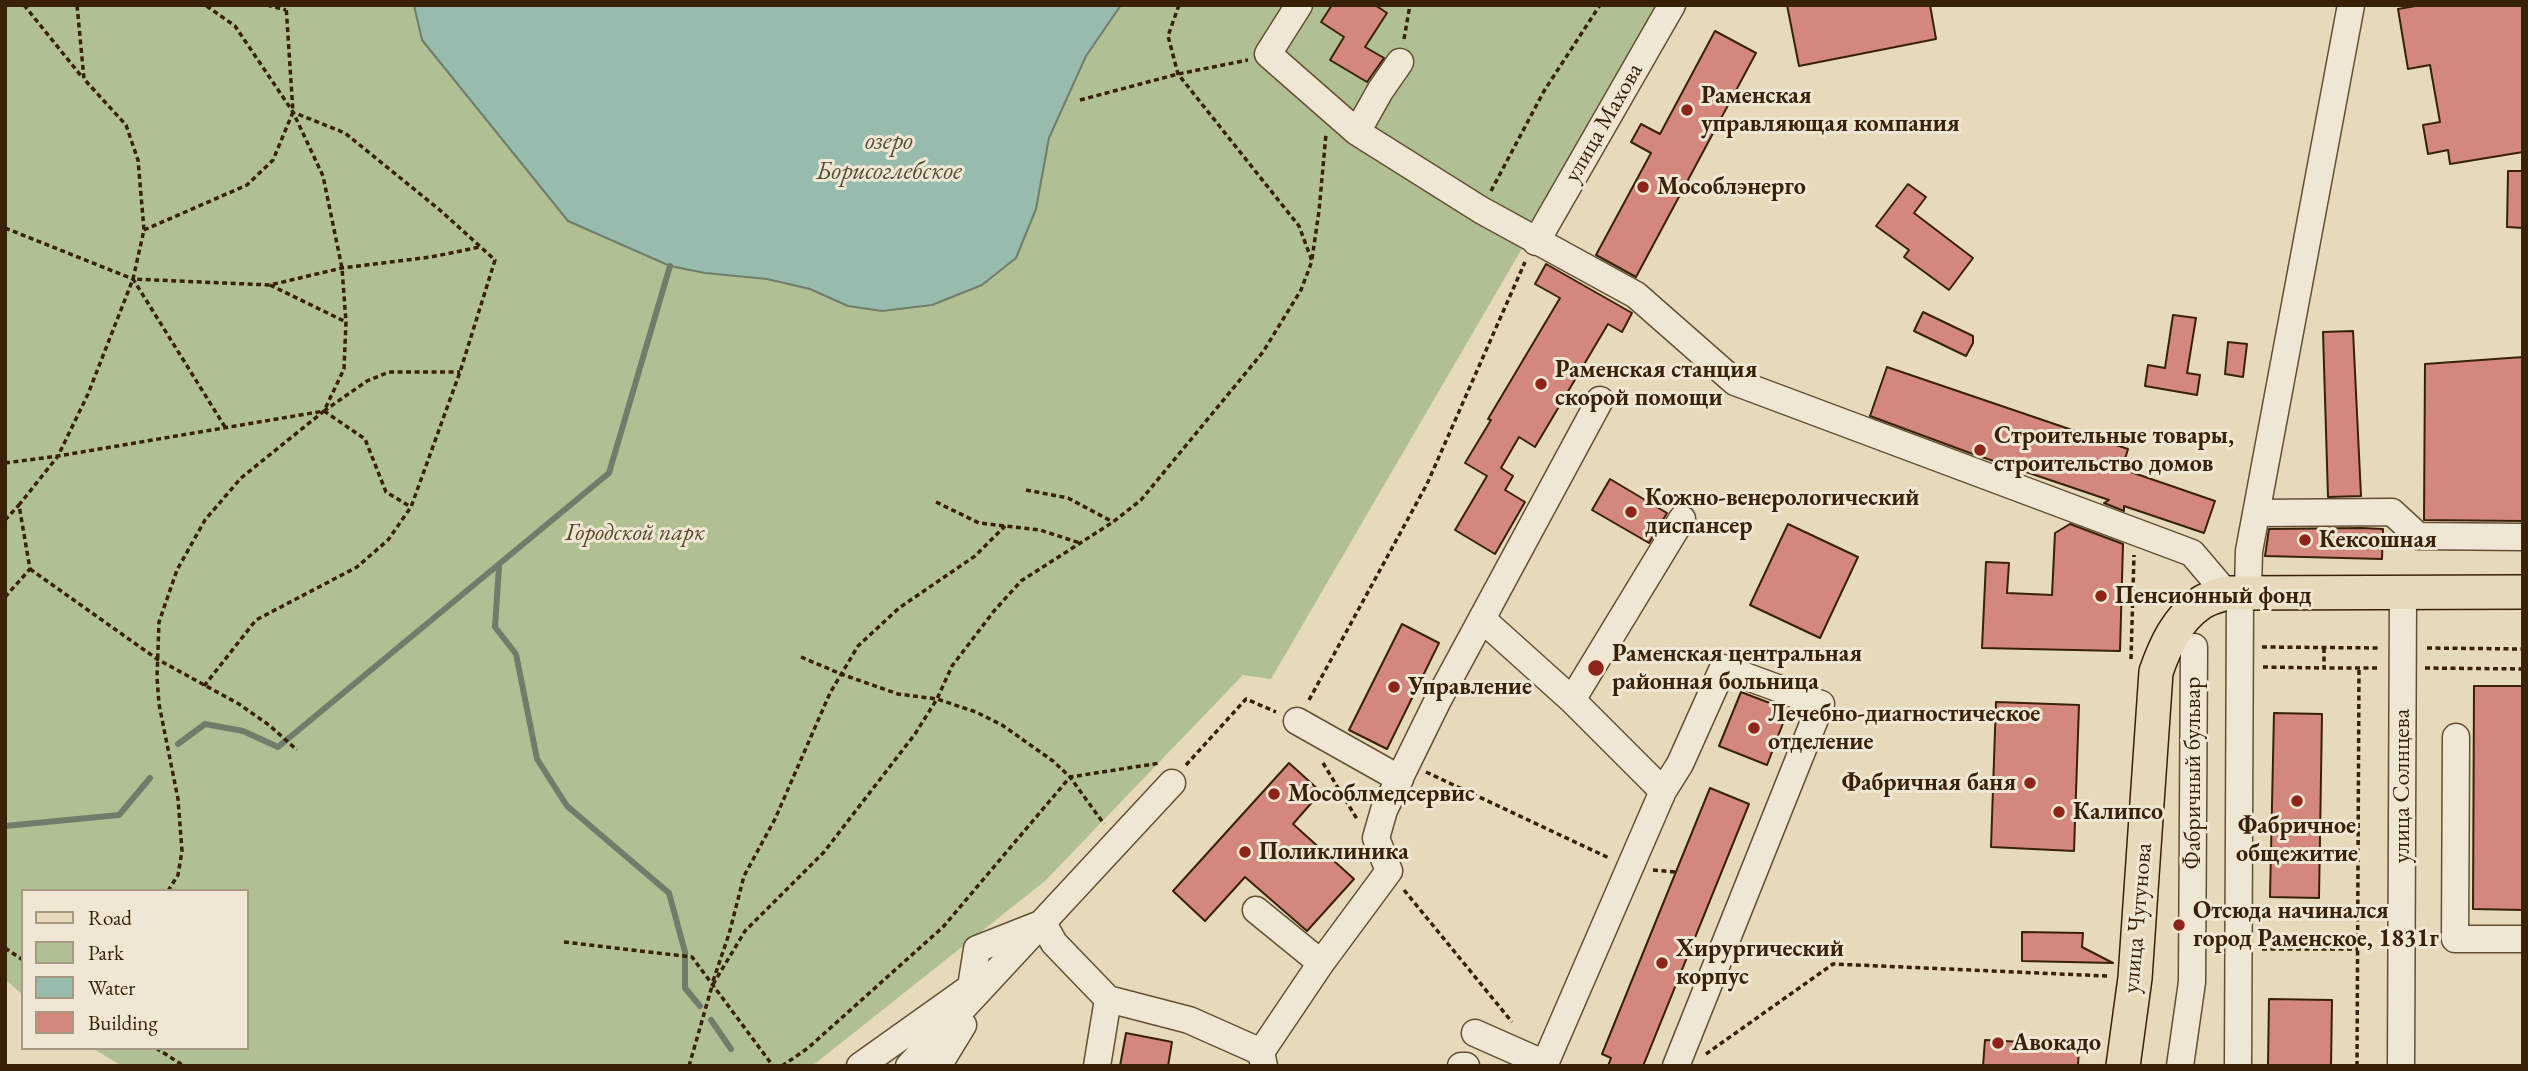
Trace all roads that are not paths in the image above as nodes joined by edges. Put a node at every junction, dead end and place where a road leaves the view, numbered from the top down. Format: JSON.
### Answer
{"nodes":[{"id":1,"x":1299,"y":5,"type":"edge"},
{"id":2,"x":1672,"y":5,"type":"edge"},
{"id":3,"x":2351,"y":5,"type":"edge"},
{"id":4,"x":1400,"y":62,"type":"road end"},
{"id":5,"x":1357,"y":132,"type":"junction"},
{"id":6,"x":1536,"y":242,"type":"junction"},
{"id":7,"x":1600,"y":400,"type":"dead end"},
{"id":8,"x":2256,"y":513,"type":"junction"},
{"id":9,"x":1682,"y":519,"type":"dead end"},
{"id":10,"x":2523,"y":537,"type":"edge"},
{"id":11,"x":2403,"y":591,"type":"junction"},
{"id":12,"x":2238,"y":592,"type":"junction"},
{"id":13,"x":2523,"y":592,"type":"edge"},
{"id":14,"x":1482,"y":619,"type":"junction"},
{"id":15,"x":2194,"y":647,"type":"dead end"},
{"id":16,"x":1572,"y":700,"type":"junction"},
{"id":17,"x":1297,"y":721,"type":"road end"},
{"id":18,"x":2456,"y":737,"type":"dead end"},
{"id":19,"x":1172,"y":768,"type":"road end"},
{"id":20,"x":1404,"y":771,"type":"junction"},
{"id":21,"x":1664,"y":791,"type":"junction"},
{"id":22,"x":1256,"y":910,"type":"dead end"},
{"id":23,"x":1043,"y":923,"type":"junction"},
{"id":24,"x":2523,"y":939,"type":"edge"},
{"id":25,"x":1321,"y":964,"type":"junction"},
{"id":26,"x":2192,"y":982,"type":"junction"},
{"id":27,"x":987,"y":984,"type":"junction"},
{"id":28,"x":1108,"y":999,"type":"junction"},
{"id":29,"x":1475,"y":1033,"type":"dead end"},
{"id":30,"x":1263,"y":1059,"type":"edge"},
{"id":31,"x":1688,"y":1062,"type":"edge"},
{"id":32,"x":1545,"y":1065,"type":"edge"},
{"id":33,"x":860,"y":1066,"type":"edge"},
{"id":34,"x":909,"y":1066,"type":"edge"},
{"id":35,"x":938,"y":1066,"type":"edge"},
{"id":36,"x":1097,"y":1066,"type":"edge"},
{"id":37,"x":2123,"y":1066,"type":"edge"},
{"id":38,"x":2180,"y":1066,"type":"edge"},
{"id":39,"x":2197,"y":1066,"type":"edge"},
{"id":40,"x":2238,"y":1066,"type":"edge"},
{"id":41,"x":2401,"y":1066,"type":"edge"}],
"edges":[{"from":1,"to":5,"type":"street"},
{"from":2,"to":6,"type":"street","name":"улица Махова"},
{"from":3,"to":8,"type":"street"},
{"from":4,"to":5,"type":"street"},
{"from":5,"to":6,"type":"street"},
{"from":6,"to":12,"type":"street"},
{"from":7,"to":14,"type":"street"},
{"from":8,"to":10,"type":"street"},
{"from":8,"to":12,"type":"street"},
{"from":9,"to":16,"type":"street"},
{"from":11,"to":12,"type":"main road"},
{"from":11,"to":13,"type":"main road"},
{"from":11,"to":41,"type":"street","name":"улица Солнцева"},
{"from":12,"to":37,"type":"main road","name":"улица Чугунова"},
{"from":12,"to":40,"type":"street"},
{"from":14,"to":16,"type":"street"},
{"from":14,"to":20,"type":"street"},
{"from":15,"to":26,"type":"street","name":"Фабричный бульвар"},
{"from":16,"to":21,"type":"street"},
{"from":17,"to":20,"type":"street"},
{"from":18,"to":24,"type":"street"},
{"from":19,"to":23,"type":"street"},
{"from":20,"to":25,"type":"street"},
{"from":21,"to":31,"type":"street"},
{"from":21,"to":32,"type":"street"},
{"from":22,"to":25,"type":"street"},
{"from":23,"to":27,"type":"street"},
{"from":23,"to":28,"type":"street"},
{"from":23,"to":33,"type":"street"},
{"from":25,"to":30,"type":"street"},
{"from":26,"to":38,"type":"street","name":"Фабричный бульвар"},
{"from":26,"to":39,"type":"street"},
{"from":27,"to":34,"type":"street"},
{"from":27,"to":35,"type":"street"},
{"from":28,"to":30,"type":"street"},
{"from":28,"to":36,"type":"street"},
{"from":29,"to":32,"type":"street"}]}
